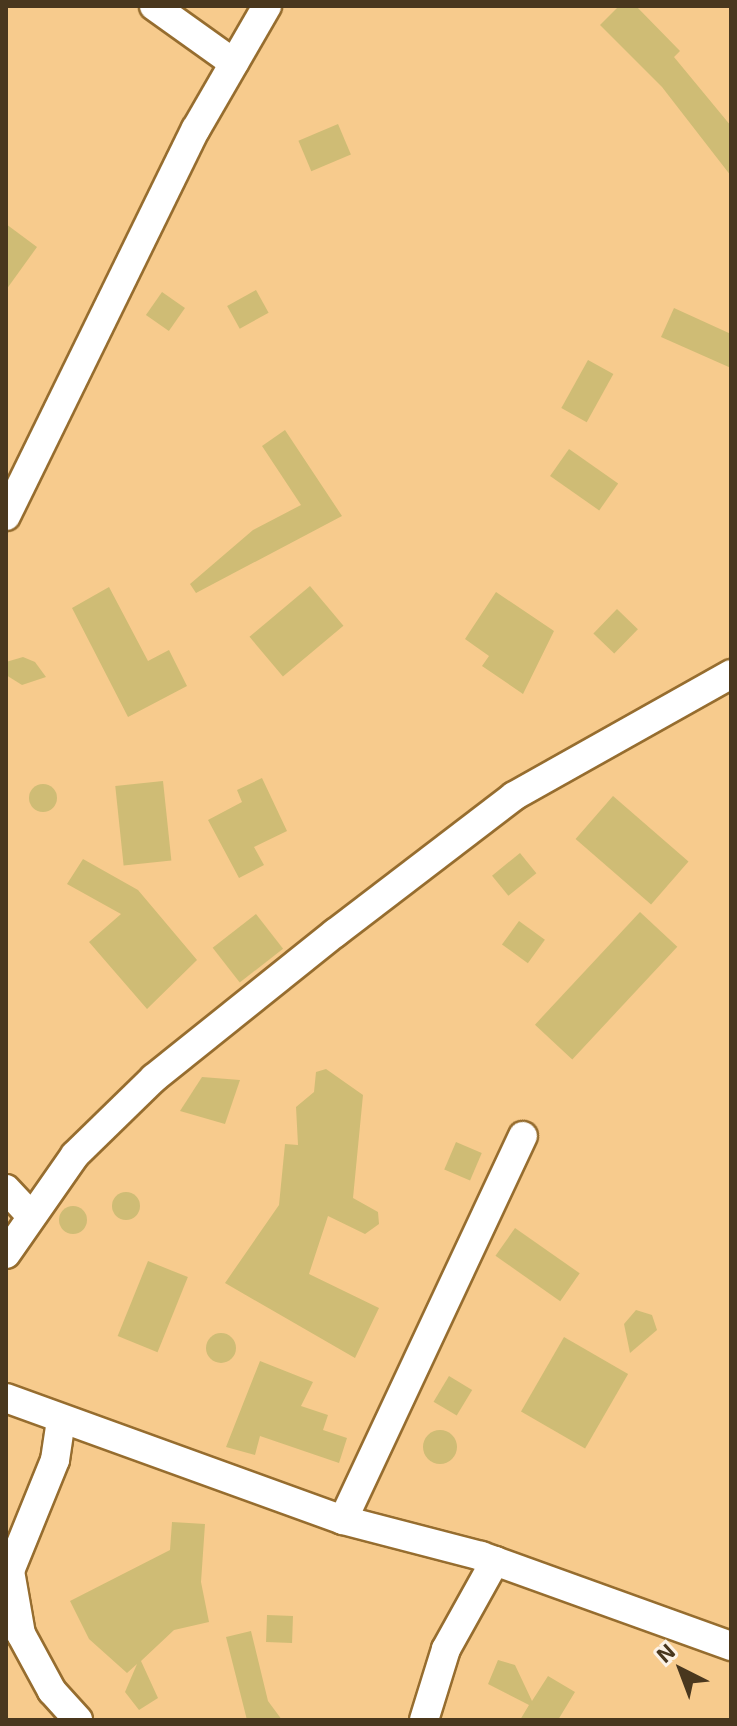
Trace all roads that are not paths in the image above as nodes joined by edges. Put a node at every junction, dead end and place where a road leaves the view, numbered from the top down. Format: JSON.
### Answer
{"nodes":[{"id":1,"x":154,"y":6,"type":"edge"},
{"id":2,"x":267,"y":6,"type":"edge"},
{"id":3,"x":234,"y":63,"type":"junction"},
{"id":4,"x":6,"y":516,"type":"edge"},
{"id":5,"x":731,"y":674,"type":"edge"},
{"id":6,"x":523,"y":1136,"type":"dead end"},
{"id":7,"x":6,"y":1189,"type":"edge"},
{"id":8,"x":28,"y":1213,"type":"junction"},
{"id":9,"x":6,"y":1254,"type":"edge"},
{"id":10,"x":6,"y":1398,"type":"edge"},
{"id":11,"x":61,"y":1420,"type":"junction"},
{"id":12,"x":343,"y":1520,"type":"junction"},
{"id":13,"x":495,"y":1561,"type":"junction"},
{"id":14,"x":731,"y":1646,"type":"edge"},
{"id":15,"x":78,"y":1720,"type":"edge"},
{"id":16,"x":424,"y":1720,"type":"edge"}],
"edges":[{"from":1,"to":3,"type":"street"},
{"from":2,"to":3,"type":"street"},
{"from":3,"to":4,"type":"street"},
{"from":5,"to":8,"type":"street"},
{"from":6,"to":12,"type":"street"},
{"from":7,"to":8,"type":"street"},
{"from":8,"to":9,"type":"street"},
{"from":10,"to":11,"type":"street"},
{"from":11,"to":12,"type":"street"},
{"from":11,"to":15,"type":"street"},
{"from":12,"to":13,"type":"street"},
{"from":13,"to":14,"type":"street"},
{"from":13,"to":16,"type":"street"}]}
